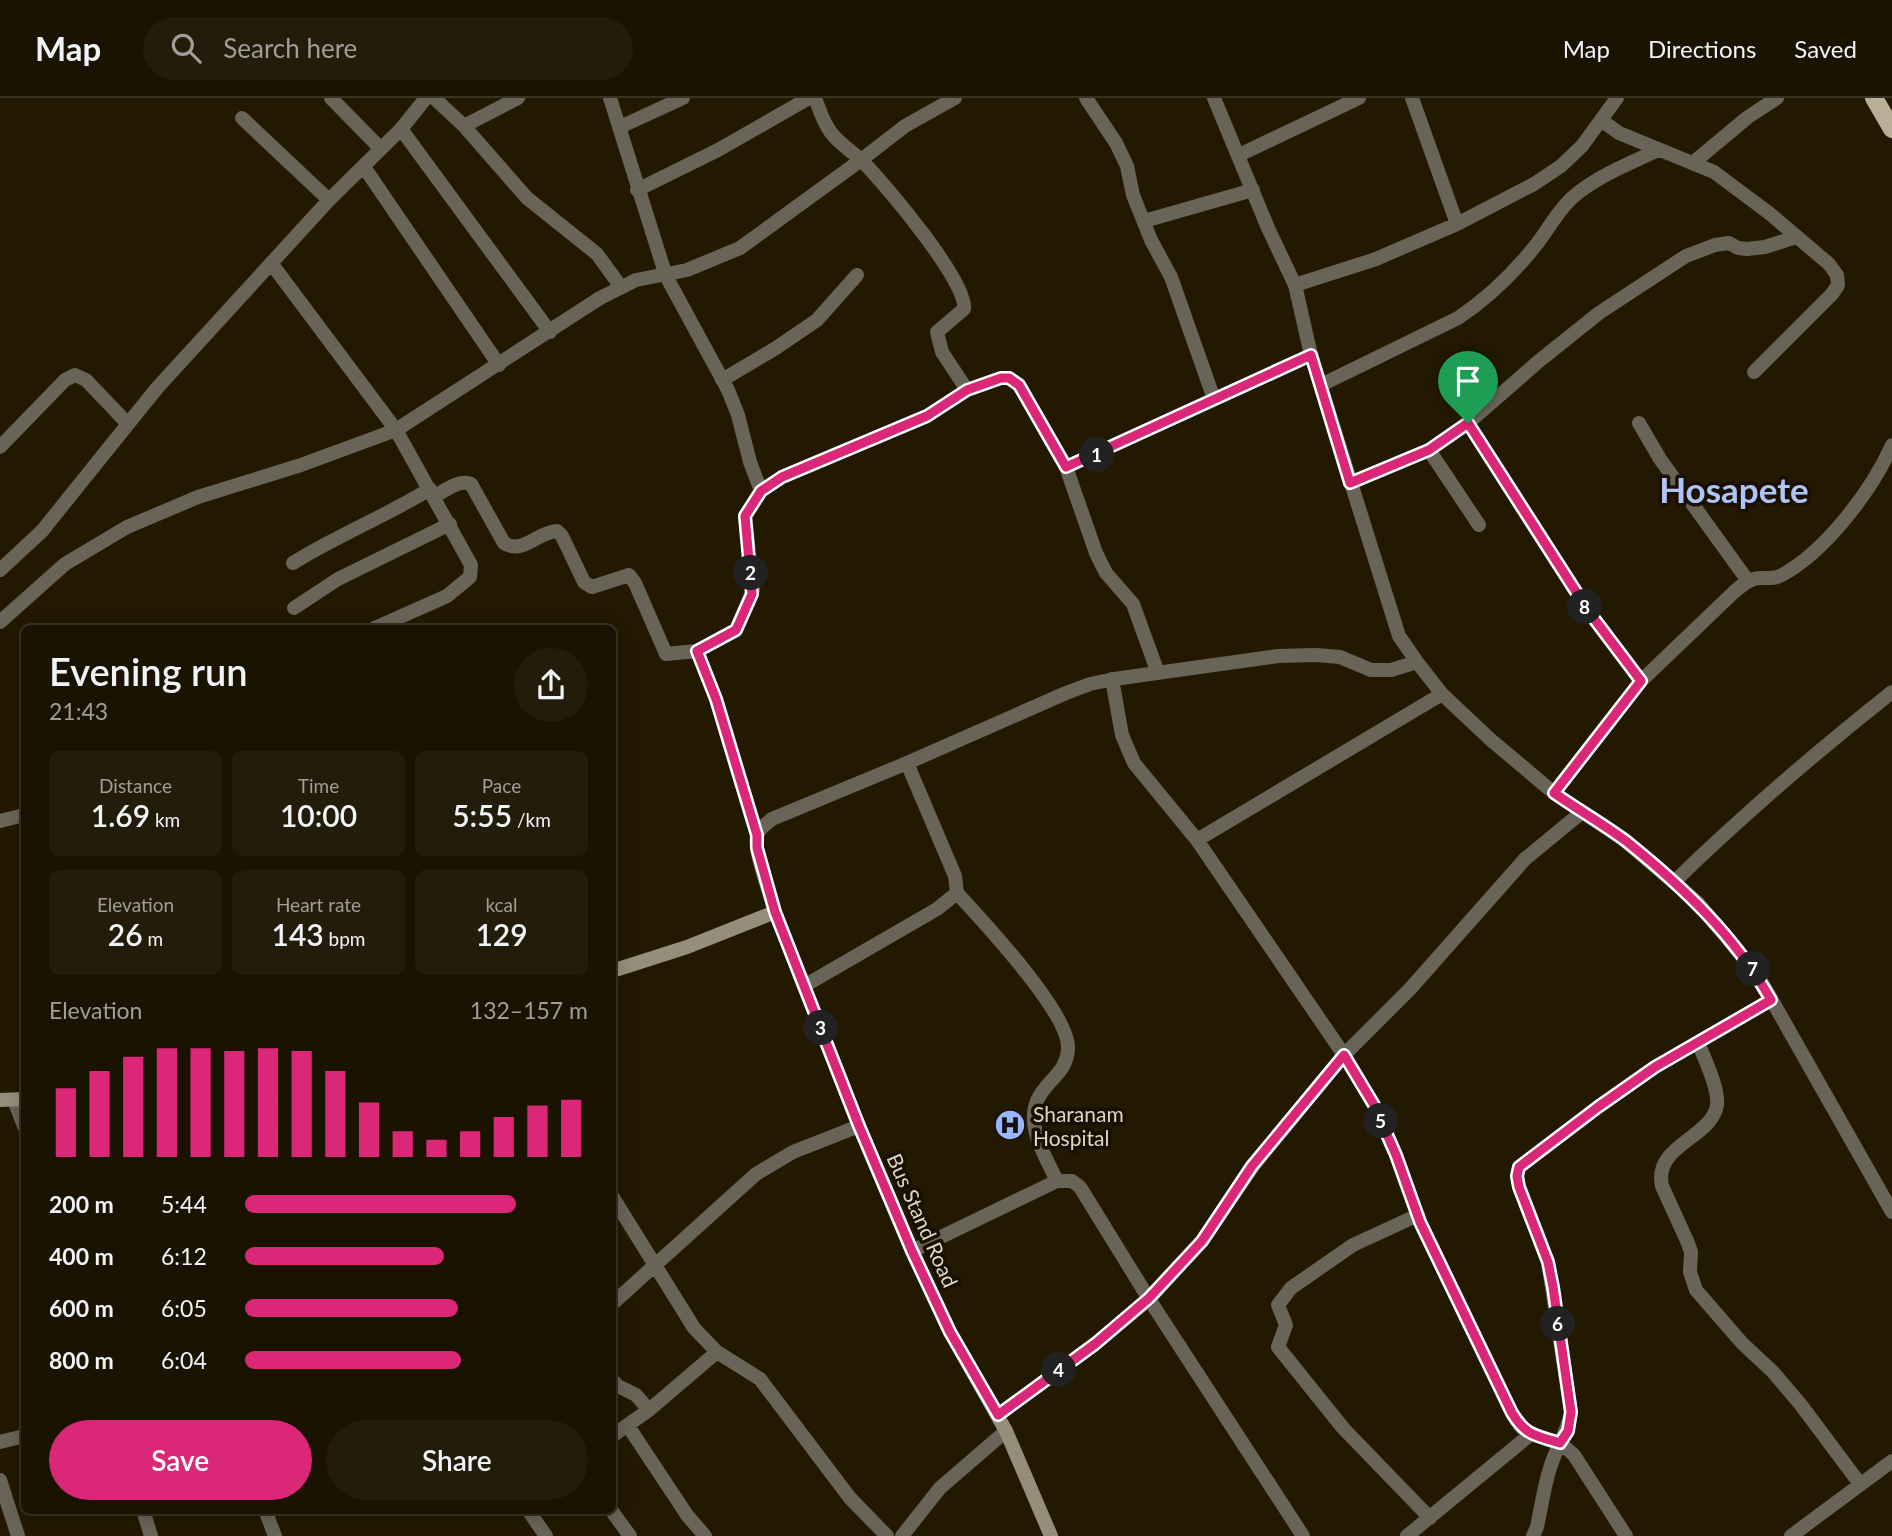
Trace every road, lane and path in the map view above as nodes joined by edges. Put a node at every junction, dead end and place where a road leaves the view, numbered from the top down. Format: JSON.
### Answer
{"nodes":[{"id":1,"x":331,"y":98,"type":"edge"},
{"id":2,"x":426,"y":98,"type":"edge"},
{"id":3,"x":434,"y":98,"type":"edge"},
{"id":4,"x":518,"y":98,"type":"edge"},
{"id":5,"x":610,"y":98,"type":"edge"},
{"id":6,"x":683,"y":98,"type":"edge"},
{"id":7,"x":809,"y":98,"type":"edge"},
{"id":8,"x":815,"y":98,"type":"edge"},
{"id":9,"x":955,"y":98,"type":"edge"},
{"id":10,"x":1086,"y":98,"type":"edge"},
{"id":11,"x":1214,"y":98,"type":"edge"},
{"id":12,"x":1359,"y":98,"type":"edge"},
{"id":13,"x":1412,"y":98,"type":"edge"},
{"id":14,"x":1617,"y":98,"type":"edge"},
{"id":15,"x":1777,"y":98,"type":"edge"},
{"id":16,"x":1874,"y":98,"type":"edge"},
{"id":17,"x":242,"y":118,"type":"dead end"},
{"id":18,"x":1601,"y":120,"type":"junction"},
{"id":19,"x":464,"y":126,"type":"junction"},
{"id":20,"x":620,"y":127,"type":"junction"},
{"id":21,"x":401,"y":129,"type":"junction"},
{"id":22,"x":1892,"y":129,"type":"edge"},
{"id":23,"x":380,"y":148,"type":"junction"},
{"id":24,"x":1658,"y":150,"type":"junction"},
{"id":25,"x":1240,"y":155,"type":"junction"},
{"id":26,"x":861,"y":160,"type":"junction"},
{"id":27,"x":1694,"y":162,"type":"junction"},
{"id":28,"x":363,"y":167,"type":"junction"},
{"id":29,"x":637,"y":190,"type":"junction"},
{"id":30,"x":1253,"y":190,"type":"junction"},
{"id":31,"x":329,"y":200,"type":"junction"},
{"id":32,"x":1144,"y":221,"type":"junction"},
{"id":33,"x":1457,"y":224,"type":"junction"},
{"id":34,"x":1796,"y":237,"type":"junction"},
{"id":35,"x":271,"y":263,"type":"junction"},
{"id":36,"x":857,"y":275,"type":"dead end"},
{"id":37,"x":666,"y":276,"type":"junction"},
{"id":38,"x":1296,"y":285,"type":"junction"},
{"id":39,"x":621,"y":287,"type":"junction"},
{"id":40,"x":550,"y":332,"type":"junction"},
{"id":41,"x":1311,"y":355,"type":"junction"},
{"id":42,"x":499,"y":365,"type":"junction"},
{"id":43,"x":1754,"y":372,"type":"dead end"},
{"id":44,"x":722,"y":380,"type":"junction"},
{"id":45,"x":1321,"y":385,"type":"junction"},
{"id":46,"x":967,"y":390,"type":"junction"},
{"id":47,"x":1213,"y":399,"type":"junction"},
{"id":48,"x":1468,"y":423,"type":"junction"},
{"id":49,"x":1639,"y":423,"type":"dead end"},
{"id":50,"x":128,"y":424,"type":"junction"},
{"id":51,"x":396,"y":430,"type":"junction"},
{"id":52,"x":1892,"y":445,"type":"edge"},
{"id":53,"x":0,"y":447,"type":"edge"},
{"id":54,"x":1429,"y":450,"type":"junction"},
{"id":55,"x":1066,"y":467,"type":"junction"},
{"id":56,"x":1350,"y":483,"type":"junction"},
{"id":57,"x":761,"y":491,"type":"junction"},
{"id":58,"x":432,"y":492,"type":"junction"},
{"id":59,"x":450,"y":524,"type":"junction"},
{"id":60,"x":1479,"y":525,"type":"dead end"},
{"id":61,"x":293,"y":563,"type":"dead end"},
{"id":62,"x":0,"y":569,"type":"edge"},
{"id":63,"x":1748,"y":581,"type":"junction"},
{"id":64,"x":294,"y":608,"type":"dead end"},
{"id":65,"x":0,"y":622,"type":"edge"},
{"id":66,"x":382,"y":625,"type":"edge"},
{"id":67,"x":697,"y":651,"type":"junction"},
{"id":68,"x":1417,"y":662,"type":"junction"},
{"id":69,"x":1158,"y":673,"type":"junction"},
{"id":70,"x":1112,"y":679,"type":"junction"},
{"id":71,"x":1641,"y":681,"type":"junction"},
{"id":72,"x":1892,"y":692,"type":"edge"},
{"id":73,"x":1442,"y":694,"type":"junction"},
{"id":74,"x":908,"y":764,"type":"junction"},
{"id":75,"x":1554,"y":793,"type":"junction"},
{"id":76,"x":1582,"y":812,"type":"junction"},
{"id":77,"x":21,"y":816,"type":"edge"},
{"id":78,"x":0,"y":821,"type":"edge"},
{"id":79,"x":757,"y":835,"type":"junction"},
{"id":80,"x":1197,"y":840,"type":"junction"},
{"id":81,"x":1674,"y":882,"type":"junction"},
{"id":82,"x":957,"y":892,"type":"junction"},
{"id":83,"x":775,"y":912,"type":"junction"},
{"id":84,"x":616,"y":970,"type":"edge"},
{"id":85,"x":804,"y":986,"type":"junction"},
{"id":86,"x":1771,"y":1000,"type":"junction"},
{"id":87,"x":1698,"y":1042,"type":"junction"},
{"id":88,"x":1344,"y":1055,"type":"junction"},
{"id":89,"x":13,"y":1100,"type":"edge"},
{"id":90,"x":21,"y":1119,"type":"edge"},
{"id":91,"x":859,"y":1126,"type":"junction"},
{"id":92,"x":1057,"y":1181,"type":"junction"},
{"id":93,"x":616,"y":1201,"type":"edge"},
{"id":94,"x":1892,"y":1212,"type":"edge"},
{"id":95,"x":1418,"y":1215,"type":"junction"},
{"id":96,"x":912,"y":1251,"type":"junction"},
{"id":97,"x":656,"y":1266,"type":"junction"},
{"id":98,"x":1149,"y":1298,"type":"junction"},
{"id":99,"x":616,"y":1301,"type":"edge"},
{"id":100,"x":718,"y":1352,"type":"junction"},
{"id":101,"x":616,"y":1384,"type":"edge"},
{"id":102,"x":649,"y":1410,"type":"junction"},
{"id":103,"x":998,"y":1415,"type":"junction"},
{"id":104,"x":628,"y":1426,"type":"junction"},
{"id":105,"x":1006,"y":1431,"type":"junction"},
{"id":106,"x":616,"y":1434,"type":"edge"},
{"id":107,"x":1531,"y":1434,"type":"junction"},
{"id":108,"x":21,"y":1437,"type":"edge"},
{"id":109,"x":0,"y":1442,"type":"edge"},
{"id":110,"x":1560,"y":1443,"type":"junction"},
{"id":111,"x":1892,"y":1461,"type":"edge"},
{"id":112,"x":0,"y":1480,"type":"edge"},
{"id":113,"x":1860,"y":1484,"type":"junction"},
{"id":114,"x":144,"y":1514,"type":"edge"},
{"id":115,"x":267,"y":1514,"type":"edge"},
{"id":116,"x":531,"y":1514,"type":"edge"},
{"id":117,"x":614,"y":1514,"type":"edge"},
{"id":118,"x":1430,"y":1518,"type":"junction"},
{"id":119,"x":18,"y":1536,"type":"edge"},
{"id":120,"x":151,"y":1536,"type":"edge"},
{"id":121,"x":275,"y":1536,"type":"edge"},
{"id":122,"x":546,"y":1536,"type":"edge"},
{"id":123,"x":630,"y":1536,"type":"edge"},
{"id":124,"x":705,"y":1536,"type":"edge"},
{"id":125,"x":887,"y":1536,"type":"edge"},
{"id":126,"x":902,"y":1536,"type":"edge"},
{"id":127,"x":1051,"y":1536,"type":"edge"},
{"id":128,"x":1303,"y":1536,"type":"edge"},
{"id":129,"x":1407,"y":1536,"type":"edge"},
{"id":130,"x":1533,"y":1536,"type":"edge"},
{"id":131,"x":1626,"y":1536,"type":"edge"},
{"id":132,"x":1791,"y":1536,"type":"edge"}],
"edges":[{"from":1,"to":23,"type":"street"},
{"from":2,"to":21,"type":"street"},
{"from":3,"to":19,"type":"street"},
{"from":4,"to":19,"type":"street"},
{"from":5,"to":20,"type":"street"},
{"from":6,"to":20,"type":"street"},
{"from":7,"to":29,"type":"street"},
{"from":8,"to":26,"type":"street"},
{"from":9,"to":26,"type":"street"},
{"from":10,"to":32,"type":"street"},
{"from":11,"to":25,"type":"street"},
{"from":12,"to":25,"type":"street"},
{"from":13,"to":33,"type":"street"},
{"from":14,"to":18,"type":"street"},
{"from":15,"to":27,"type":"street"},
{"from":16,"to":22,"type":"main road"},
{"from":17,"to":31,"type":"street"},
{"from":18,"to":24,"type":"street"},
{"from":18,"to":33,"type":"street"},
{"from":19,"to":39,"type":"street"},
{"from":20,"to":29,"type":"street"},
{"from":21,"to":23,"type":"street"},
{"from":21,"to":40,"type":"street"},
{"from":23,"to":28,"type":"street"},
{"from":24,"to":27,"type":"street"},
{"from":24,"to":45,"type":"street"},
{"from":25,"to":30,"type":"street"},
{"from":26,"to":37,"type":"street"},
{"from":26,"to":46,"type":"street"},
{"from":27,"to":34,"type":"street"},
{"from":28,"to":31,"type":"street"},
{"from":28,"to":42,"type":"street"},
{"from":29,"to":37,"type":"street"},
{"from":30,"to":32,"type":"street"},
{"from":30,"to":38,"type":"street"},
{"from":31,"to":35,"type":"street"},
{"from":32,"to":47,"type":"street"},
{"from":33,"to":38,"type":"street"},
{"from":34,"to":43,"type":"street"},
{"from":34,"to":48,"type":"street"},
{"from":35,"to":50,"type":"street"},
{"from":35,"to":51,"type":"street"},
{"from":36,"to":44,"type":"street"},
{"from":37,"to":39,"type":"street"},
{"from":37,"to":44,"type":"street"},
{"from":38,"to":41,"type":"street"},
{"from":39,"to":40,"type":"street"},
{"from":40,"to":42,"type":"street"},
{"from":41,"to":45,"type":"street"},
{"from":41,"to":47,"type":"street"},
{"from":42,"to":51,"type":"street"},
{"from":44,"to":57,"type":"street"},
{"from":45,"to":56,"type":"street"},
{"from":46,"to":55,"type":"street"},
{"from":46,"to":57,"type":"street"},
{"from":47,"to":55,"type":"street"},
{"from":48,"to":54,"type":"street"},
{"from":48,"to":71,"type":"street"},
{"from":49,"to":63,"type":"street"},
{"from":50,"to":53,"type":"street"},
{"from":50,"to":62,"type":"street"},
{"from":51,"to":58,"type":"street"},
{"from":51,"to":65,"type":"street"},
{"from":52,"to":63,"type":"street"},
{"from":54,"to":56,"type":"street"},
{"from":54,"to":60,"type":"street"},
{"from":55,"to":69,"type":"street"},
{"from":56,"to":68,"type":"street"},
{"from":57,"to":67,"type":"street"},
{"from":58,"to":59,"type":"street"},
{"from":58,"to":61,"type":"street"},
{"from":58,"to":67,"type":"street"},
{"from":59,"to":64,"type":"street"},
{"from":59,"to":66,"type":"street"},
{"from":63,"to":71,"type":"street"},
{"from":67,"to":79,"type":"street"},
{"from":68,"to":69,"type":"street"},
{"from":68,"to":73,"type":"street"},
{"from":69,"to":70,"type":"street"},
{"from":70,"to":74,"type":"street"},
{"from":70,"to":80,"type":"street"},
{"from":71,"to":75,"type":"street"},
{"from":72,"to":81,"type":"street"},
{"from":73,"to":75,"type":"street"},
{"from":73,"to":80,"type":"street"},
{"from":74,"to":79,"type":"street"},
{"from":74,"to":82,"type":"street"},
{"from":75,"to":76,"type":"street"},
{"from":76,"to":81,"type":"street"},
{"from":76,"to":88,"type":"street"},
{"from":77,"to":78,"type":"street"},
{"from":79,"to":83,"type":"street"},
{"from":80,"to":88,"type":"street"},
{"from":81,"to":86,"type":"street"},
{"from":82,"to":85,"type":"street"},
{"from":82,"to":92,"type":"street"},
{"from":83,"to":84,"type":"main road"},
{"from":83,"to":85,"type":"main road","name":"Bus Stand Road"},
{"from":85,"to":91,"type":"main road","name":"Bus Stand Road"},
{"from":86,"to":87,"type":"street"},
{"from":86,"to":94,"type":"street"},
{"from":87,"to":110,"type":"street"},
{"from":87,"to":113,"type":"street"},
{"from":88,"to":95,"type":"street"},
{"from":88,"to":98,"type":"street"},
{"from":89,"to":90,"type":"street"},
{"from":91,"to":96,"type":"main road","name":"Bus Stand Road"},
{"from":91,"to":97,"type":"street"},
{"from":92,"to":96,"type":"street"},
{"from":92,"to":98,"type":"street"},
{"from":93,"to":97,"type":"street"},
{"from":95,"to":107,"type":"street"},
{"from":95,"to":118,"type":"street"},
{"from":96,"to":103,"type":"main road","name":"Bus Stand Road"},
{"from":97,"to":99,"type":"street"},
{"from":97,"to":100,"type":"street"},
{"from":98,"to":103,"type":"street"},
{"from":98,"to":128,"type":"street"},
{"from":100,"to":102,"type":"street"},
{"from":100,"to":125,"type":"street"},
{"from":101,"to":102,"type":"street"},
{"from":102,"to":104,"type":"street"},
{"from":103,"to":105,"type":"main road","name":"Bus Stand Road"},
{"from":104,"to":106,"type":"street"},
{"from":104,"to":124,"type":"street"},
{"from":105,"to":126,"type":"street"},
{"from":105,"to":127,"type":"main road","name":"Bus Stand Road"},
{"from":107,"to":110,"type":"street"},
{"from":107,"to":118,"type":"street"},
{"from":108,"to":109,"type":"street"},
{"from":110,"to":130,"type":"street"},
{"from":110,"to":131,"type":"street"},
{"from":111,"to":113,"type":"street"},
{"from":112,"to":119,"type":"street"},
{"from":113,"to":132,"type":"street"},
{"from":114,"to":120,"type":"street"},
{"from":115,"to":121,"type":"street"},
{"from":116,"to":122,"type":"street"},
{"from":117,"to":123,"type":"street"},
{"from":118,"to":129,"type":"street"}]}
